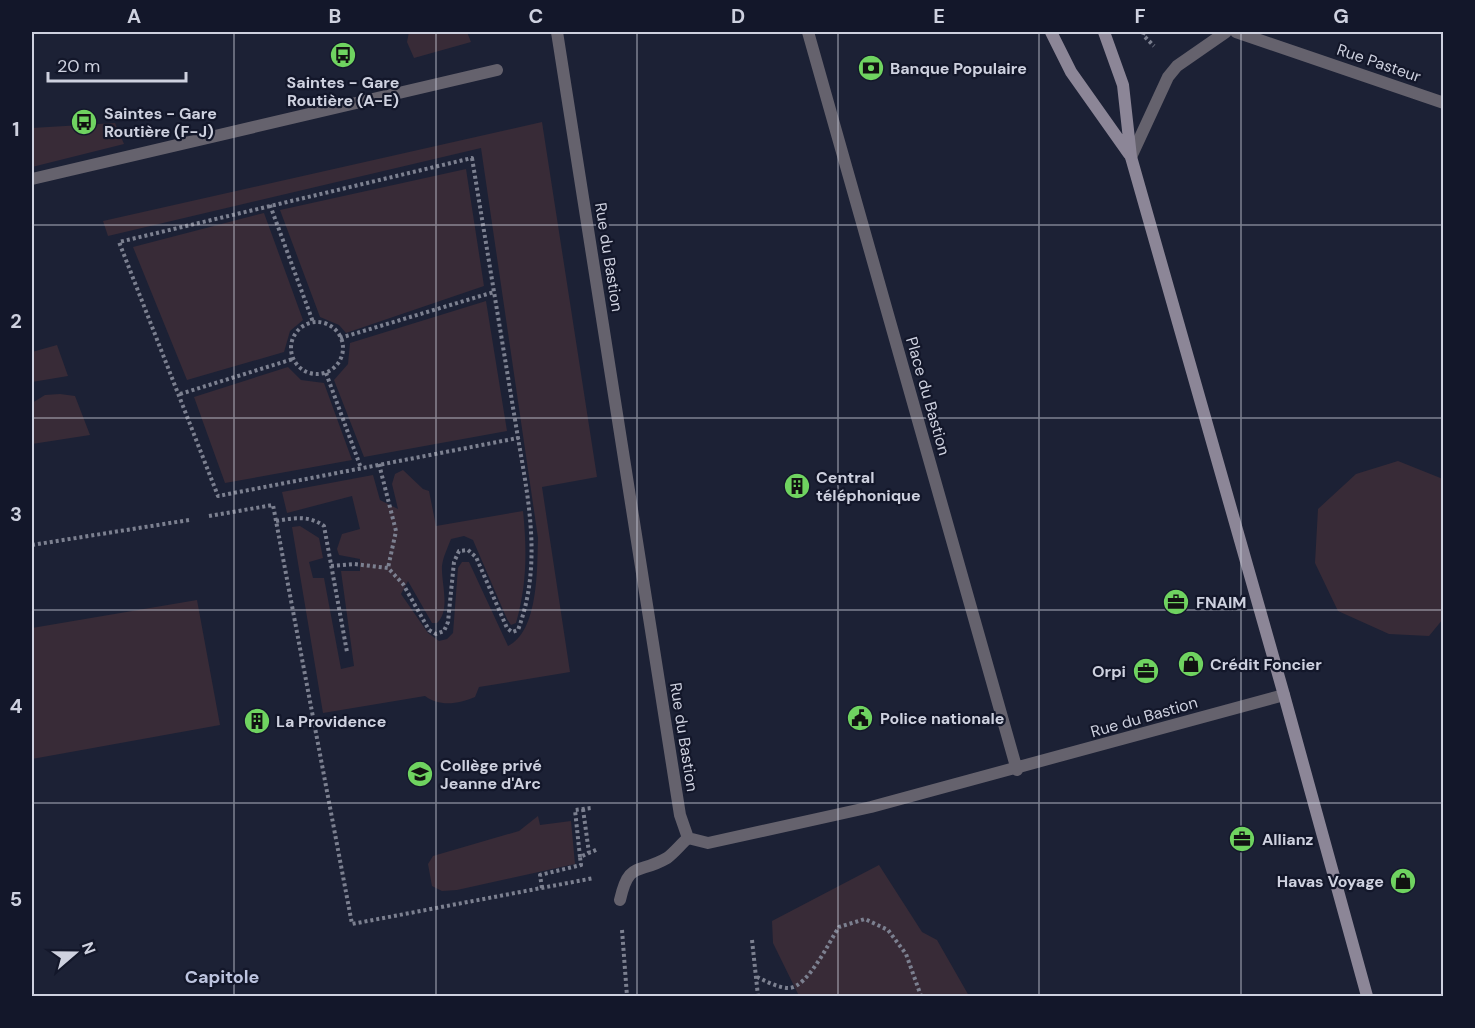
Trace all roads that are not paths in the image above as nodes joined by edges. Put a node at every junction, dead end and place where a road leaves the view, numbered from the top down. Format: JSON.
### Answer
{"nodes":[{"id":1,"x":557,"y":32,"type":"edge"},
{"id":2,"x":808,"y":32,"type":"edge"},
{"id":3,"x":1052,"y":32,"type":"edge"},
{"id":4,"x":1104,"y":32,"type":"edge"},
{"id":5,"x":1226,"y":32,"type":"edge"},
{"id":6,"x":1236,"y":32,"type":"edge"},
{"id":7,"x":497,"y":70,"type":"dead end"},
{"id":8,"x":1443,"y":103,"type":"edge"},
{"id":9,"x":1131,"y":157,"type":"junction"},
{"id":10,"x":32,"y":179,"type":"edge"},
{"id":11,"x":1284,"y":694,"type":"junction"},
{"id":12,"x":1017,"y":770,"type":"junction"},
{"id":13,"x":688,"y":838,"type":"junction"},
{"id":14,"x":620,"y":900,"type":"road end"},
{"id":15,"x":1367,"y":996,"type":"edge"}],
"edges":[{"from":1,"to":13,"type":"street","name":"Rue du Bastion"},
{"from":2,"to":12,"type":"street","name":"Place du Bastion"},
{"from":3,"to":9,"type":"main road"},
{"from":4,"to":9,"type":"main road"},
{"from":5,"to":9,"type":"street"},
{"from":6,"to":8,"type":"street","name":"Rue Pasteur"},
{"from":7,"to":10,"type":"street"},
{"from":9,"to":11,"type":"main road"},
{"from":11,"to":12,"type":"street","name":"Rue du Bastion"},
{"from":11,"to":15,"type":"main road"},
{"from":12,"to":13,"type":"street","name":"Rue du Bastion"},
{"from":13,"to":14,"type":"street"}]}
